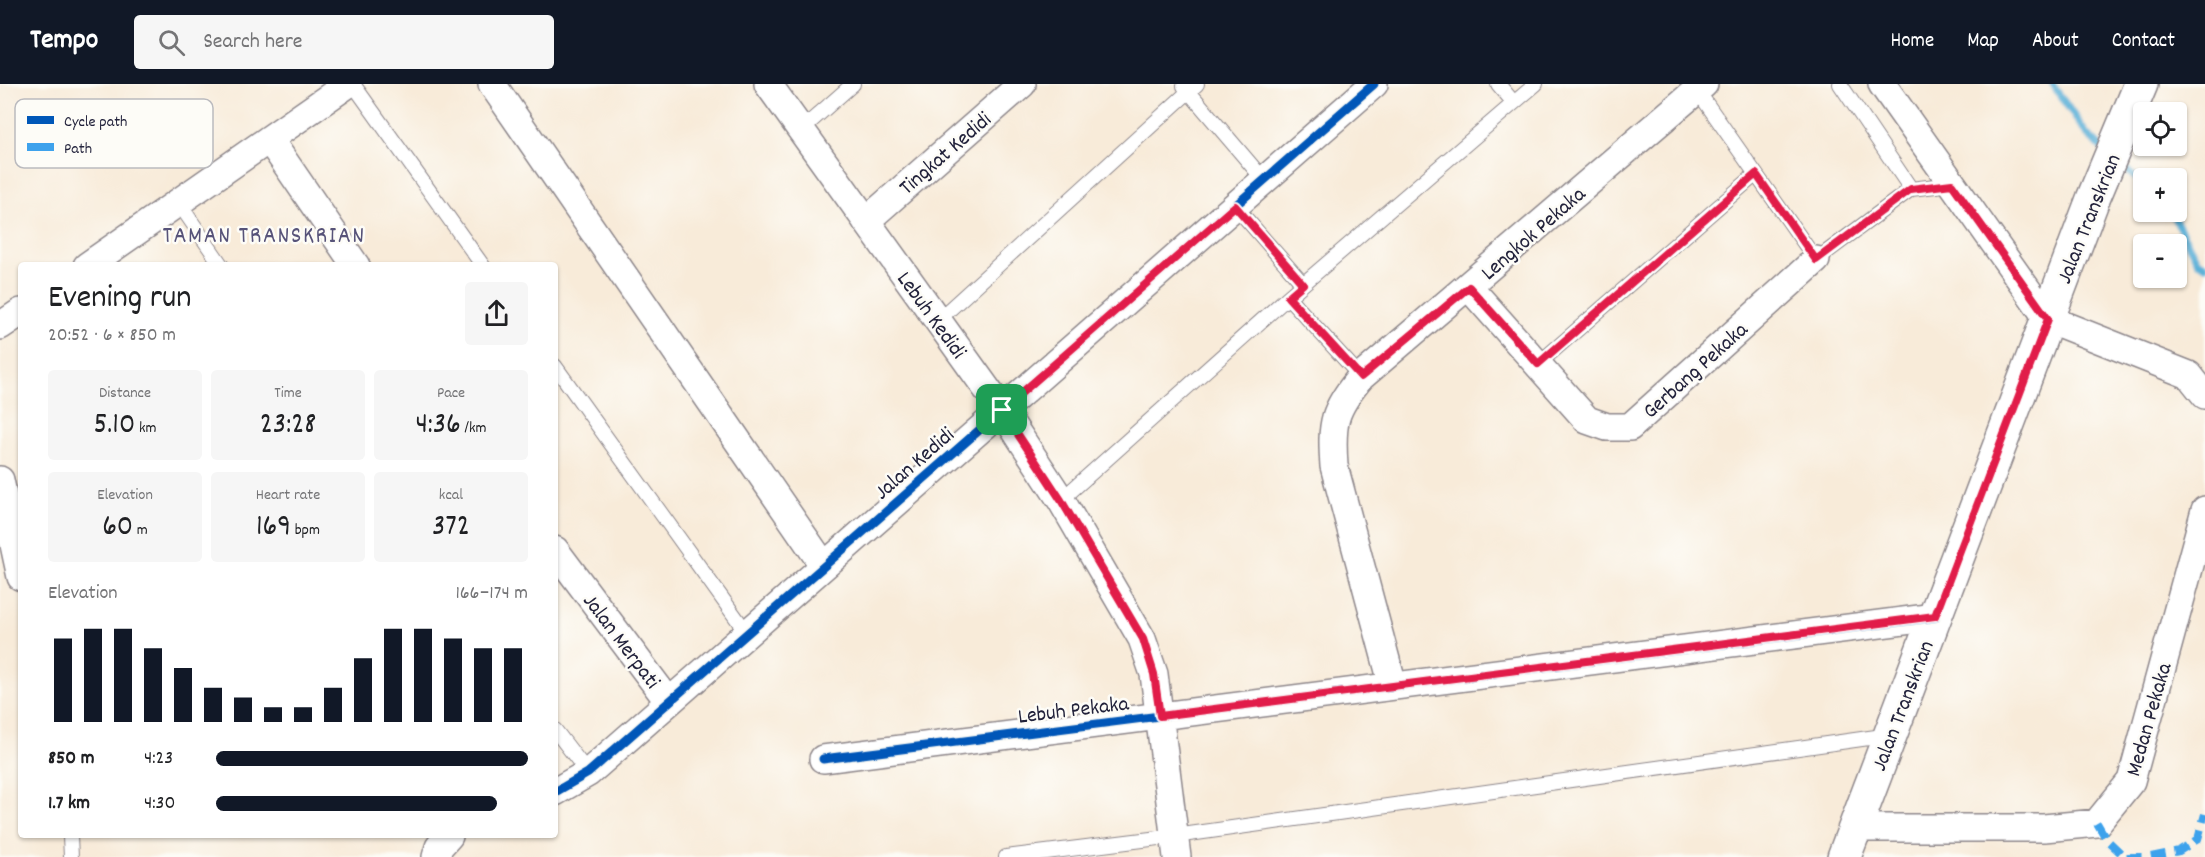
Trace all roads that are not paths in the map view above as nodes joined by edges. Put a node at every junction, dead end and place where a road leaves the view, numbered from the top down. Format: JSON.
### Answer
{"nodes":[{"id":1,"x":348,"y":84,"type":"edge"},
{"id":2,"x":353,"y":84,"type":"edge"},
{"id":3,"x":492,"y":84,"type":"edge"},
{"id":4,"x":768,"y":84,"type":"edge"},
{"id":5,"x":853,"y":84,"type":"edge"},
{"id":6,"x":1022,"y":84,"type":"edge"},
{"id":7,"x":1374,"y":84,"type":"edge"},
{"id":8,"x":1498,"y":84,"type":"edge"},
{"id":9,"x":1536,"y":84,"type":"edge"},
{"id":10,"x":1840,"y":84,"type":"edge"},
{"id":11,"x":1882,"y":84,"type":"edge"},
{"id":12,"x":2141,"y":84,"type":"edge"},
{"id":13,"x":1189,"y":86,"type":"edge"},
{"id":14,"x":1700,"y":87,"type":"edge"},
{"id":15,"x":1514,"y":103,"type":"junction"},
{"id":16,"x":801,"y":130,"type":"junction"},
{"id":17,"x":269,"y":139,"type":"junction"},
{"id":18,"x":1756,"y":174,"type":"junction"},
{"id":19,"x":1264,"y":180,"type":"junction"},
{"id":20,"x":1952,"y":184,"type":"junction"},
{"id":21,"x":1911,"y":189,"type":"junction"},
{"id":22,"x":178,"y":202,"type":"junction"},
{"id":23,"x":1235,"y":206,"type":"junction"},
{"id":24,"x":866,"y":221,"type":"junction"},
{"id":25,"x":1816,"y":260,"type":"junction"},
{"id":26,"x":93,"y":262,"type":"edge"},
{"id":27,"x":219,"y":262,"type":"edge"},
{"id":28,"x":353,"y":262,"type":"edge"},
{"id":29,"x":480,"y":262,"type":"edge"},
{"id":30,"x":1303,"y":284,"type":"junction"},
{"id":31,"x":1469,"y":287,"type":"junction"},
{"id":32,"x":1288,"y":297,"type":"junction"},
{"id":33,"x":18,"y":314,"type":"edge"},
{"id":34,"x":2048,"y":319,"type":"junction"},
{"id":35,"x":938,"y":320,"type":"junction"},
{"id":36,"x":0,"y":326,"type":"edge"},
{"id":37,"x":1538,"y":364,"type":"junction"},
{"id":38,"x":558,"y":370,"type":"edge"},
{"id":39,"x":1361,"y":377,"type":"junction"},
{"id":40,"x":2205,"y":395,"type":"edge"},
{"id":41,"x":1002,"y":410,"type":"junction"},
{"id":42,"x":0,"y":480,"type":"edge"},
{"id":43,"x":1061,"y":500,"type":"junction"},
{"id":44,"x":2205,"y":510,"type":"edge"},
{"id":45,"x":558,"y":554,"type":"edge"},
{"id":46,"x":18,"y":563,"type":"edge"},
{"id":47,"x":824,"y":566,"type":"junction"},
{"id":48,"x":1935,"y":616,"type":"junction"},
{"id":49,"x":747,"y":633,"type":"junction"},
{"id":50,"x":1393,"y":686,"type":"junction"},
{"id":51,"x":669,"y":702,"type":"junction"},
{"id":52,"x":1160,"y":716,"type":"junction"},
{"id":53,"x":558,"y":734,"type":"edge"},
{"id":54,"x":1890,"y":735,"type":"junction"},
{"id":55,"x":823,"y":759,"type":"dead end"},
{"id":56,"x":588,"y":773,"type":"junction"},
{"id":57,"x":558,"y":790,"type":"edge"},
{"id":58,"x":70,"y":838,"type":"edge"},
{"id":59,"x":447,"y":838,"type":"edge"},
{"id":60,"x":1849,"y":842,"type":"edge"},
{"id":61,"x":1176,"y":846,"type":"edge"},
{"id":62,"x":71,"y":857,"type":"edge"},
{"id":63,"x":436,"y":857,"type":"edge"},
{"id":64,"x":1006,"y":857,"type":"edge"}],
"edges":[{"from":1,"to":17,"type":"street"},
{"from":2,"to":29,"type":"lane"},
{"from":3,"to":47,"type":"street"},
{"from":4,"to":16,"type":"street","name":"Lebuh Kedidi"},
{"from":5,"to":16,"type":"lane"},
{"from":6,"to":24,"type":"street","name":"Tingkat Kedidi"},
{"from":7,"to":19,"type":"street","name":"Jalan Kedidi"},
{"from":8,"to":15,"type":"lane"},
{"from":9,"to":15,"type":"lane"},
{"from":10,"to":21,"type":"lane"},
{"from":11,"to":20,"type":"street"},
{"from":12,"to":34,"type":"main road","name":"Jalan Transkrian"},
{"from":13,"to":19,"type":"lane"},
{"from":13,"to":35,"type":"lane"},
{"from":14,"to":18,"type":"lane"},
{"from":14,"to":31,"type":"street","name":"Lengkok Pekaka"},
{"from":15,"to":30,"type":"lane"},
{"from":16,"to":24,"type":"street","name":"Lebuh Kedidi"},
{"from":17,"to":22,"type":"street"},
{"from":17,"to":28,"type":"street"},
{"from":18,"to":25,"type":"lane"},
{"from":18,"to":37,"type":"lane"},
{"from":19,"to":23,"type":"street","name":"Jalan Kedidi"},
{"from":20,"to":21,"type":"lane"},
{"from":20,"to":34,"type":"street"},
{"from":21,"to":25,"type":"lane"},
{"from":22,"to":26,"type":"street"},
{"from":22,"to":27,"type":"lane"},
{"from":23,"to":30,"type":"lane"},
{"from":23,"to":41,"type":"street","name":"Jalan Kedidi"},
{"from":24,"to":35,"type":"street","name":"Lebuh Kedidi"},
{"from":25,"to":37,"type":"street","name":"Gerbang Pekaka"},
{"from":30,"to":32,"type":"lane"},
{"from":31,"to":37,"type":"street","name":"Gerbang Pekaka"},
{"from":31,"to":39,"type":"street","name":"Lengkok Pekaka"},
{"from":32,"to":39,"type":"lane"},
{"from":32,"to":43,"type":"lane"},
{"from":33,"to":36,"type":"street"},
{"from":34,"to":40,"type":"street"},
{"from":34,"to":48,"type":"main road","name":"Jalan Transkrian"},
{"from":35,"to":41,"type":"street","name":"Lebuh Kedidi"},
{"from":38,"to":49,"type":"lane"},
{"from":39,"to":50,"type":"street","name":"Lengkok Pekaka"},
{"from":41,"to":43,"type":"street","name":"Lebuh Kedidi"},
{"from":41,"to":47,"type":"street","name":"Jalan Kedidi"},
{"from":42,"to":46,"type":"street"},
{"from":43,"to":52,"type":"street","name":"Lebuh Kedidi"},
{"from":44,"to":60,"type":"street","name":"Medan Pekaka"},
{"from":45,"to":51,"type":"street","name":"Jalan Merpati"},
{"from":47,"to":49,"type":"street","name":"Jalan Kedidi"},
{"from":48,"to":50,"type":"street","name":"Lebuh Pekaka"},
{"from":48,"to":54,"type":"main road","name":"Jalan Transkrian"},
{"from":49,"to":51,"type":"street","name":"Jalan Kedidi"},
{"from":50,"to":52,"type":"street","name":"Lebuh Pekaka"},
{"from":51,"to":56,"type":"street","name":"Jalan Kedidi"},
{"from":52,"to":55,"type":"street","name":"Lebuh Pekaka"},
{"from":52,"to":61,"type":"street","name":"Lebuh Kedidi"},
{"from":53,"to":56,"type":"lane"},
{"from":54,"to":60,"type":"main road","name":"Jalan Transkrian"},
{"from":54,"to":61,"type":"lane"},
{"from":56,"to":57,"type":"street","name":"Jalan Kedidi"},
{"from":58,"to":62,"type":"lane"},
{"from":59,"to":63,"type":"street"},
{"from":61,"to":64,"type":"lane"}]}
